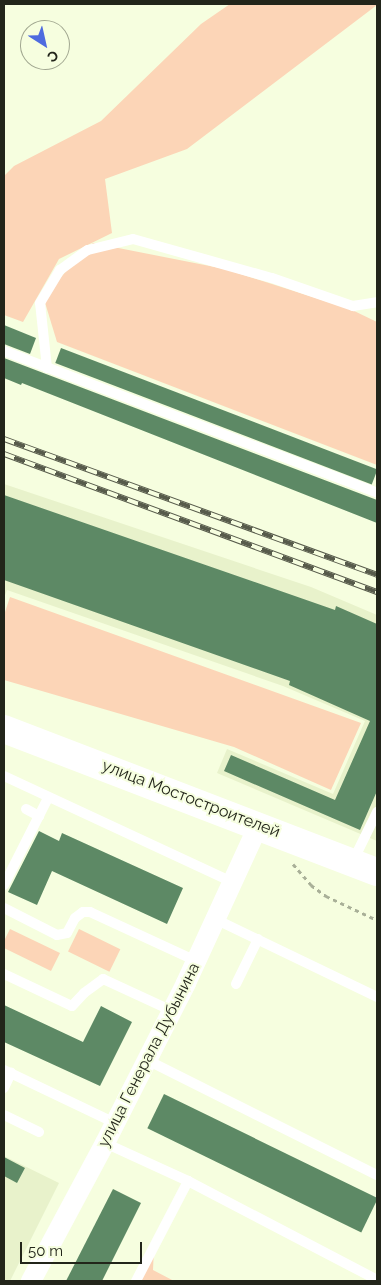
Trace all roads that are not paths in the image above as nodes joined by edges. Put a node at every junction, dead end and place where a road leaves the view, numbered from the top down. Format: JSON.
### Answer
{"nodes":[{"id":1,"x":377,"y":302,"type":"edge"},
{"id":2,"x":4,"y":351,"type":"edge"},
{"id":3,"x":47,"y":368,"type":"junction"},
{"id":4,"x":377,"y":493,"type":"edge"},
{"id":5,"x":4,"y":729,"type":"edge"},
{"id":6,"x":4,"y":776,"type":"edge"},
{"id":7,"x":48,"y":798,"type":"junction"},
{"id":8,"x":26,"y":809,"type":"dead end"},
{"id":9,"x":377,"y":812,"type":"edge"},
{"id":10,"x":39,"y":816,"type":"junction"},
{"id":11,"x":259,"y":824,"type":"junction"},
{"id":12,"x":373,"y":831,"type":"edge"},
{"id":13,"x":365,"y":867,"type":"edge"},
{"id":14,"x":232,"y":882,"type":"junction"},
{"id":15,"x":4,"y":886,"type":"edge"},
{"id":16,"x":4,"y":908,"type":"edge"},
{"id":17,"x":215,"y":919,"type":"junction"},
{"id":18,"x":258,"y":939,"type":"junction"},
{"id":19,"x":196,"y":961,"type":"junction"},
{"id":20,"x":4,"y":974,"type":"edge"},
{"id":21,"x":236,"y":984,"type":"dead end"},
{"id":22,"x":377,"y":996,"type":"edge"},
{"id":23,"x":170,"y":1010,"type":"junction"},
{"id":24,"x":147,"y":1060,"type":"junction"},
{"id":25,"x":7,"y":1071,"type":"edge"},
{"id":26,"x":4,"y":1088,"type":"edge"},
{"id":27,"x":4,"y":1114,"type":"edge"},
{"id":28,"x":115,"y":1123,"type":"junction"},
{"id":29,"x":39,"y":1132,"type":"dead end"},
{"id":30,"x":105,"y":1143,"type":"junction"},
{"id":31,"x":377,"y":1175,"type":"edge"},
{"id":32,"x":188,"y":1182,"type":"junction"},
{"id":33,"x":377,"y":1280,"type":"edge"},
{"id":34,"x":31,"y":1281,"type":"edge"},
{"id":35,"x":136,"y":1281,"type":"edge"}],
"edges":[{"from":1,"to":3,"type":"lane"},
{"from":2,"to":3,"type":"lane"},
{"from":3,"to":4,"type":"lane"},
{"from":5,"to":11,"type":"main road","name":"улица Мостостроителей"},
{"from":6,"to":7,"type":"lane"},
{"from":7,"to":10,"type":"lane"},
{"from":7,"to":14,"type":"lane"},
{"from":8,"to":10,"type":"lane"},
{"from":9,"to":12,"type":"lane"},
{"from":10,"to":15,"type":"lane"},
{"from":11,"to":13,"type":"main road","name":"улица Мостостроителей"},
{"from":11,"to":14,"type":"street","name":"улица Генерала Дубынина"},
{"from":12,"to":13,"type":"lane"},
{"from":14,"to":17,"type":"street","name":"улица Генерала Дубынина"},
{"from":16,"to":19,"type":"lane"},
{"from":17,"to":18,"type":"lane"},
{"from":17,"to":19,"type":"street","name":"улица Генерала Дубынина"},
{"from":18,"to":21,"type":"lane"},
{"from":18,"to":22,"type":"lane"},
{"from":19,"to":23,"type":"street","name":"улица Генерала Дубынина"},
{"from":20,"to":23,"type":"lane"},
{"from":23,"to":24,"type":"street","name":"улица Генерала Дубынина"},
{"from":24,"to":28,"type":"street","name":"улица Генерала Дубынина"},
{"from":24,"to":31,"type":"lane"},
{"from":25,"to":26,"type":"lane"},
{"from":25,"to":28,"type":"lane"},
{"from":27,"to":29,"type":"lane"},
{"from":28,"to":30,"type":"street","name":"улица Генерала Дубынина"},
{"from":30,"to":32,"type":"lane"},
{"from":30,"to":34,"type":"street","name":"улица Генерала Дубынина"},
{"from":32,"to":33,"type":"lane"},
{"from":32,"to":35,"type":"lane"}]}
